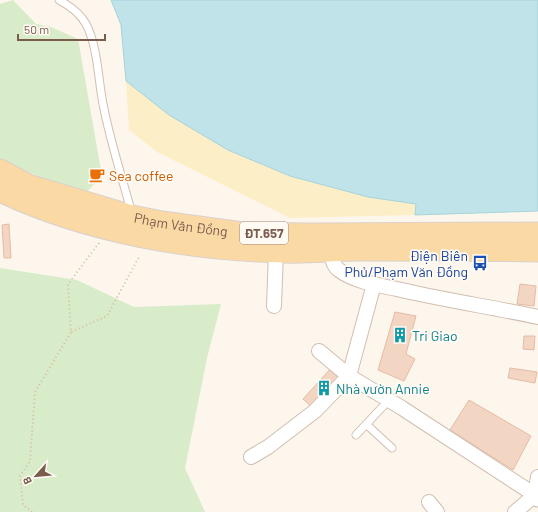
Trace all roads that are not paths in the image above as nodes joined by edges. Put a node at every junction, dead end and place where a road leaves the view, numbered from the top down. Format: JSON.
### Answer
{"nodes":[{"id":1,"x":59,"y":0,"type":"edge"},
{"id":2,"x":0,"y":170,"type":"edge"},
{"id":3,"x":5,"y":197,"type":"edge"},
{"id":4,"x":132,"y":225,"type":"junction"},
{"id":5,"x":538,"y":233,"type":"edge"},
{"id":6,"x":538,"y":251,"type":"edge"},
{"id":7,"x":276,"y":252,"type":"junction"},
{"id":8,"x":330,"y":252,"type":"junction"},
{"id":9,"x":374,"y":284,"type":"junction"},
{"id":10,"x":274,"y":306,"type":"dead end"},
{"id":11,"x":538,"y":317,"type":"edge"},
{"id":12,"x":319,"y":350,"type":"dead end"},
{"id":13,"x":349,"y":376,"type":"junction"},
{"id":14,"x":389,"y":400,"type":"junction"},
{"id":15,"x":366,"y":424,"type":"junction"},
{"id":16,"x":356,"y":435,"type":"dead end"},
{"id":17,"x":392,"y":448,"type":"dead end"},
{"id":18,"x":251,"y":457,"type":"dead end"},
{"id":19,"x":538,"y":477,"type":"edge"},
{"id":20,"x":536,"y":497,"type":"edge"},
{"id":21,"x":515,"y":512,"type":"edge"}],
"edges":[{"from":1,"to":4,"type":"lane"},
{"from":2,"to":4,"type":"main road","name":"Phạm Văn Đồng","number":"ĐT.657"},
{"from":3,"to":4,"type":"main road","name":"Phạm Văn Đồng","number":"ĐT.657"},
{"from":4,"to":5,"type":"main road","name":"Phạm Văn Đồng","number":"ĐT.657"},
{"from":4,"to":7,"type":"main road","name":"Phạm Văn Đồng","number":"ĐT.657"},
{"from":6,"to":8,"type":"main road","name":"Phạm Văn Đồng","number":"ĐT.657"},
{"from":7,"to":8,"type":"main road","name":"Phạm Văn Đồng","number":"ĐT.657"},
{"from":7,"to":10,"type":"street"},
{"from":8,"to":9,"type":"street"},
{"from":9,"to":11,"type":"street"},
{"from":9,"to":13,"type":"street"},
{"from":12,"to":13,"type":"street"},
{"from":13,"to":14,"type":"street"},
{"from":13,"to":18,"type":"street"},
{"from":14,"to":15,"type":"lane"},
{"from":14,"to":20,"type":"street"},
{"from":15,"to":16,"type":"lane"},
{"from":15,"to":17,"type":"lane"},
{"from":19,"to":20,"type":"street"},
{"from":20,"to":21,"type":"street"}]}
